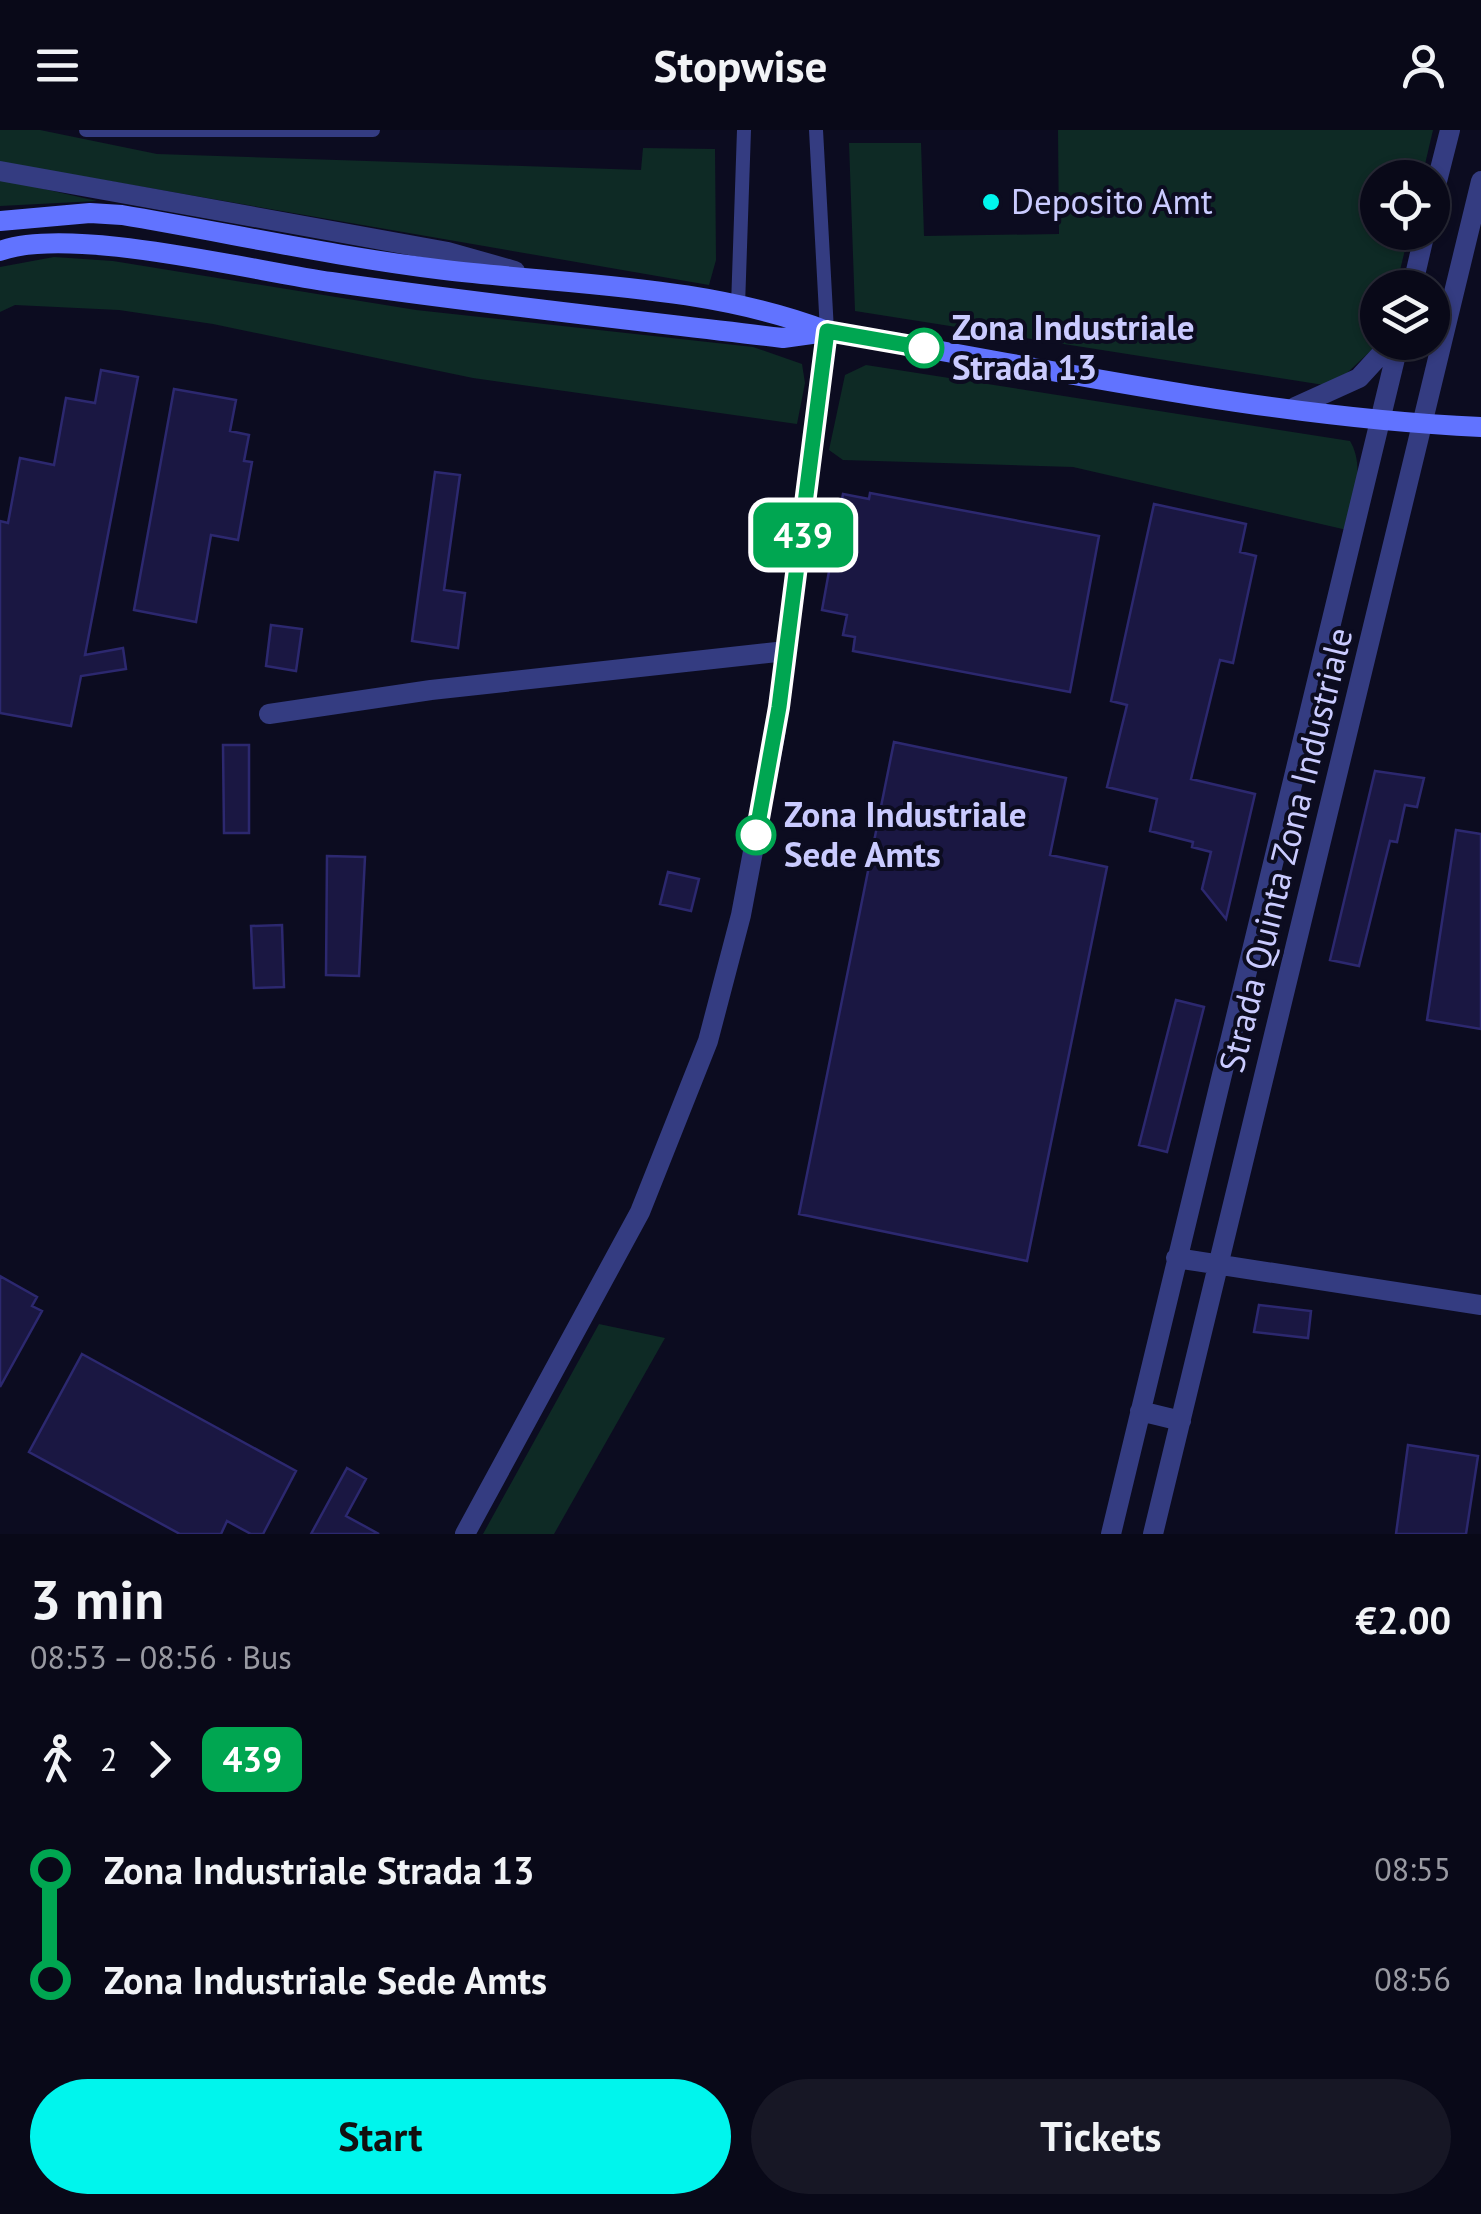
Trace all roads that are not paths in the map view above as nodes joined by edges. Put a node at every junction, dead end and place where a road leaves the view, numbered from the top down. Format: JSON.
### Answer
{"nodes":[{"id":1,"x":86,"y":130,"type":"edge"},
{"id":2,"x":374,"y":130,"type":"edge"},
{"id":3,"x":744,"y":130,"type":"edge"},
{"id":4,"x":816,"y":130,"type":"edge"},
{"id":5,"x":1450,"y":130,"type":"edge"},
{"id":6,"x":1442,"y":160,"type":"edge"},
{"id":7,"x":0,"y":171,"type":"edge"},
{"id":8,"x":1481,"y":180,"type":"edge"},
{"id":9,"x":0,"y":221,"type":"edge"},
{"id":10,"x":2,"y":249,"type":"edge"},
{"id":11,"x":531,"y":276,"type":"junction"},
{"id":12,"x":738,"y":306,"type":"junction"},
{"id":13,"x":827,"y":331,"type":"junction"},
{"id":14,"x":1378,"y":360,"type":"edge"},
{"id":15,"x":1393,"y":360,"type":"edge"},
{"id":16,"x":1294,"y":407,"type":"junction"},
{"id":17,"x":1384,"y":420,"type":"junction"},
{"id":18,"x":1424,"y":424,"type":"junction"},
{"id":19,"x":1481,"y":427,"type":"edge"},
{"id":20,"x":786,"y":651,"type":"junction"},
{"id":21,"x":269,"y":714,"type":"dead end"},
{"id":22,"x":1176,"y":1258,"type":"junction"},
{"id":23,"x":1218,"y":1265,"type":"junction"},
{"id":24,"x":1481,"y":1305,"type":"edge"},
{"id":25,"x":1140,"y":1412,"type":"junction"},
{"id":26,"x":1180,"y":1421,"type":"junction"},
{"id":27,"x":466,"y":1534,"type":"edge"},
{"id":28,"x":1111,"y":1534,"type":"edge"},
{"id":29,"x":1153,"y":1534,"type":"edge"}],
"edges":[{"from":1,"to":2,"type":"lane"},
{"from":3,"to":12,"type":"lane"},
{"from":4,"to":13,"type":"lane"},
{"from":5,"to":6,"type":"street"},
{"from":7,"to":11,"type":"street"},
{"from":8,"to":18,"type":"street","name":"Strada Quinta Zona Industriale"},
{"from":9,"to":11,"type":"main road"},
{"from":10,"to":13,"type":"main road"},
{"from":11,"to":12,"type":"main road"},
{"from":12,"to":13,"type":"main road"},
{"from":13,"to":16,"type":"main road"},
{"from":13,"to":20,"type":"street"},
{"from":14,"to":16,"type":"street"},
{"from":15,"to":17,"type":"street","name":"Strada Quinta Zona Industriale"},
{"from":16,"to":17,"type":"main road"},
{"from":17,"to":18,"type":"main road"},
{"from":17,"to":22,"type":"street","name":"Strada Quinta Zona Industriale"},
{"from":18,"to":19,"type":"main road"},
{"from":18,"to":23,"type":"street","name":"Strada Quinta Zona Industriale"},
{"from":20,"to":21,"type":"street"},
{"from":20,"to":27,"type":"street"},
{"from":22,"to":23,"type":"street"},
{"from":22,"to":25,"type":"street","name":"Strada Quinta Zona Industriale"},
{"from":23,"to":24,"type":"street"},
{"from":23,"to":26,"type":"street","name":"Strada Quinta Zona Industriale"},
{"from":25,"to":26,"type":"street"},
{"from":25,"to":28,"type":"street","name":"Strada Quinta Zona Industriale"},
{"from":26,"to":29,"type":"street","name":"Strada Quinta Zona Industriale"}]}
